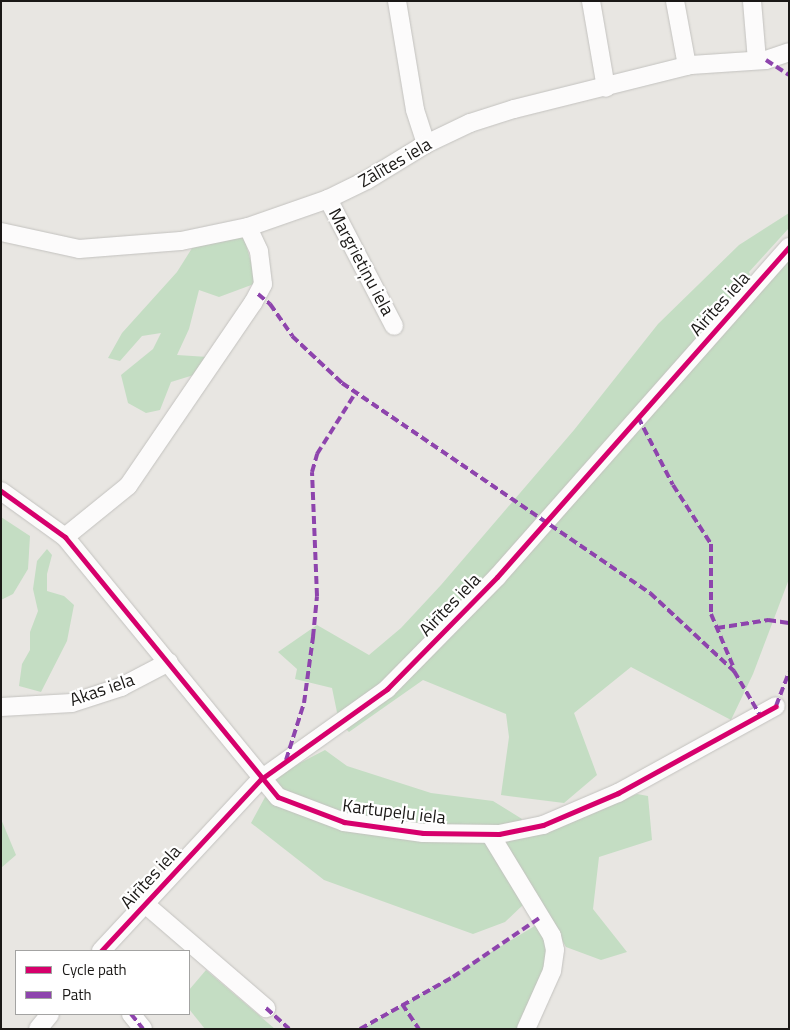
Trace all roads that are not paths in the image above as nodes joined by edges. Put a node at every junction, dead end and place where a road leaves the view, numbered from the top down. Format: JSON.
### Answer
{"nodes":[{"id":1,"x":397,"y":1,"type":"edge"},
{"id":2,"x":591,"y":1,"type":"edge"},
{"id":3,"x":675,"y":1,"type":"edge"},
{"id":4,"x":752,"y":1,"type":"edge"},
{"id":5,"x":789,"y":52,"type":"edge"},
{"id":6,"x":757,"y":60,"type":"junction"},
{"id":7,"x":687,"y":66,"type":"junction"},
{"id":8,"x":606,"y":88,"type":"junction"},
{"id":9,"x":426,"y":144,"type":"junction"},
{"id":10,"x":328,"y":199,"type":"junction"},
{"id":11,"x":248,"y":227,"type":"junction"},
{"id":12,"x":1,"y":232,"type":"edge"},
{"id":13,"x":789,"y":247,"type":"edge"},
{"id":14,"x":394,"y":326,"type":"dead end"},
{"id":15,"x":1,"y":491,"type":"edge"},
{"id":16,"x":65,"y":537,"type":"junction"},
{"id":17,"x":169,"y":662,"type":"junction"},
{"id":18,"x":776,"y":706,"type":"dead end"},
{"id":19,"x":1,"y":707,"type":"edge"},
{"id":20,"x":261,"y":779,"type":"junction"},
{"id":21,"x":490,"y":834,"type":"junction"},
{"id":22,"x":145,"y":904,"type":"junction"},
{"id":23,"x":102,"y":950,"type":"edge"},
{"id":24,"x":266,"y":1008,"type":"dead end"},
{"id":25,"x":49,"y":1015,"type":"edge"},
{"id":26,"x":132,"y":1015,"type":"edge"},
{"id":27,"x":38,"y":1029,"type":"edge"},
{"id":28,"x":143,"y":1029,"type":"edge"},
{"id":29,"x":526,"y":1029,"type":"edge"}],
"edges":[{"from":1,"to":9,"type":"street"},
{"from":2,"to":8,"type":"street"},
{"from":3,"to":7,"type":"street"},
{"from":4,"to":6,"type":"street"},
{"from":5,"to":6,"type":"street","name":"Zālītes iela"},
{"from":6,"to":7,"type":"street","name":"Zālītes iela"},
{"from":7,"to":8,"type":"street","name":"Zālītes iela"},
{"from":8,"to":9,"type":"street","name":"Zālītes iela"},
{"from":9,"to":10,"type":"street","name":"Zālītes iela"},
{"from":10,"to":11,"type":"street","name":"Zālītes iela"},
{"from":10,"to":14,"type":"street","name":"Margrietiņu iela"},
{"from":11,"to":12,"type":"street","name":"Zālītes iela"},
{"from":11,"to":16,"type":"street"},
{"from":13,"to":20,"type":"street","name":"Airītes iela"},
{"from":15,"to":16,"type":"street","name":"Kartupeļu iela"},
{"from":16,"to":17,"type":"street","name":"Kartupeļu iela"},
{"from":17,"to":19,"type":"street","name":"Akas iela"},
{"from":17,"to":20,"type":"street","name":"Kartupeļu iela"},
{"from":18,"to":21,"type":"street","name":"Kartupeļu iela"},
{"from":20,"to":21,"type":"street","name":"Kartupeļu iela"},
{"from":20,"to":22,"type":"street","name":"Airītes iela"},
{"from":21,"to":29,"type":"street"},
{"from":22,"to":23,"type":"street","name":"Airītes iela"},
{"from":22,"to":24,"type":"street"},
{"from":25,"to":27,"type":"street"},
{"from":26,"to":28,"type":"street"}]}
